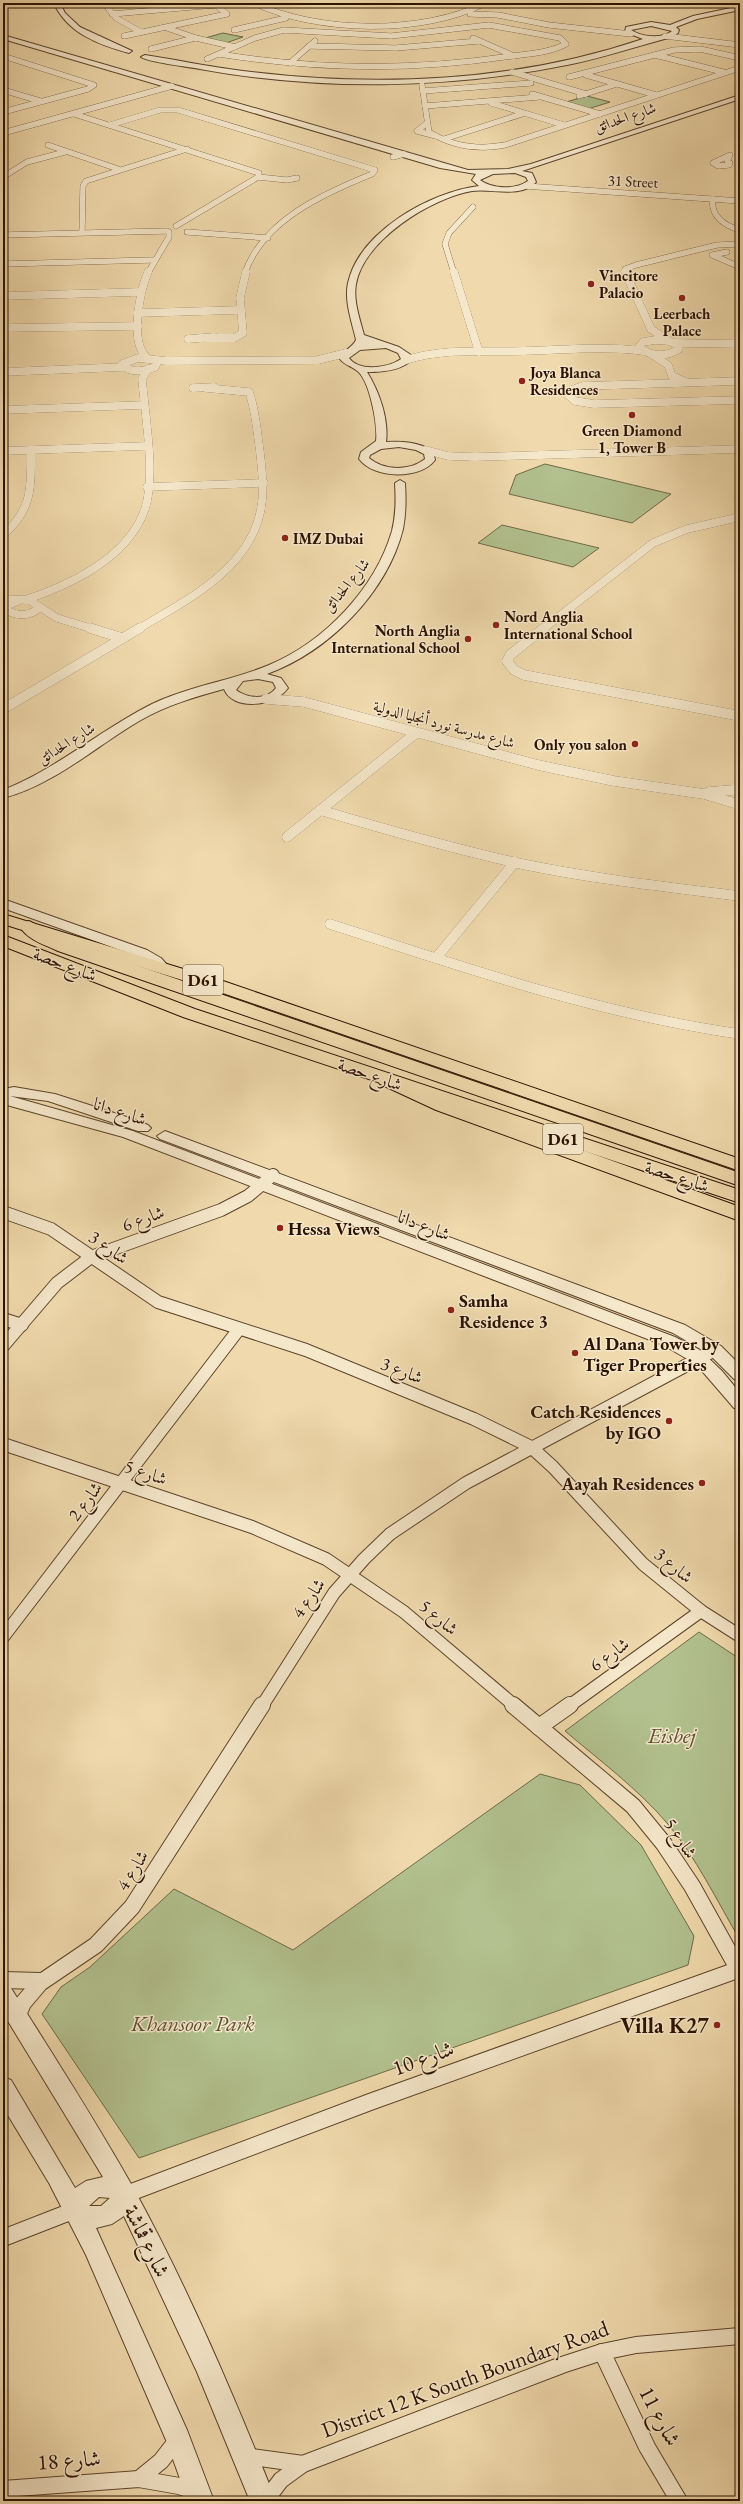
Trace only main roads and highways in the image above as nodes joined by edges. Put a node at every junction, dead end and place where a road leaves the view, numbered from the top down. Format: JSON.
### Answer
{"nodes":[{"id":1,"x":3,"y":920,"type":"edge"},
{"id":2,"x":29,"y":927,"type":"junction"},
{"id":3,"x":3,"y":940,"type":"edge"},
{"id":4,"x":387,"y":1080,"type":"junction"},
{"id":5,"x":740,"y":1165,"type":"edge"},
{"id":6,"x":740,"y":1180,"type":"edge"},
{"id":7,"x":740,"y":1197,"type":"edge"},
{"id":8,"x":740,"y":1214,"type":"edge"}],
"edges":[{"from":1,"to":2,"type":"main road","name":"شارع حصة","number":"D61"},
{"from":2,"to":5,"type":"main road","name":"شارع حصة","number":"D61"},
{"from":2,"to":6,"type":"highway"},
{"from":3,"to":4,"type":"main road","name":"شارع حصة","number":"D61"},
{"from":4,"to":7,"type":"main road","name":"شارع حصة","number":"D61"},
{"from":4,"to":8,"type":"highway"}]}
